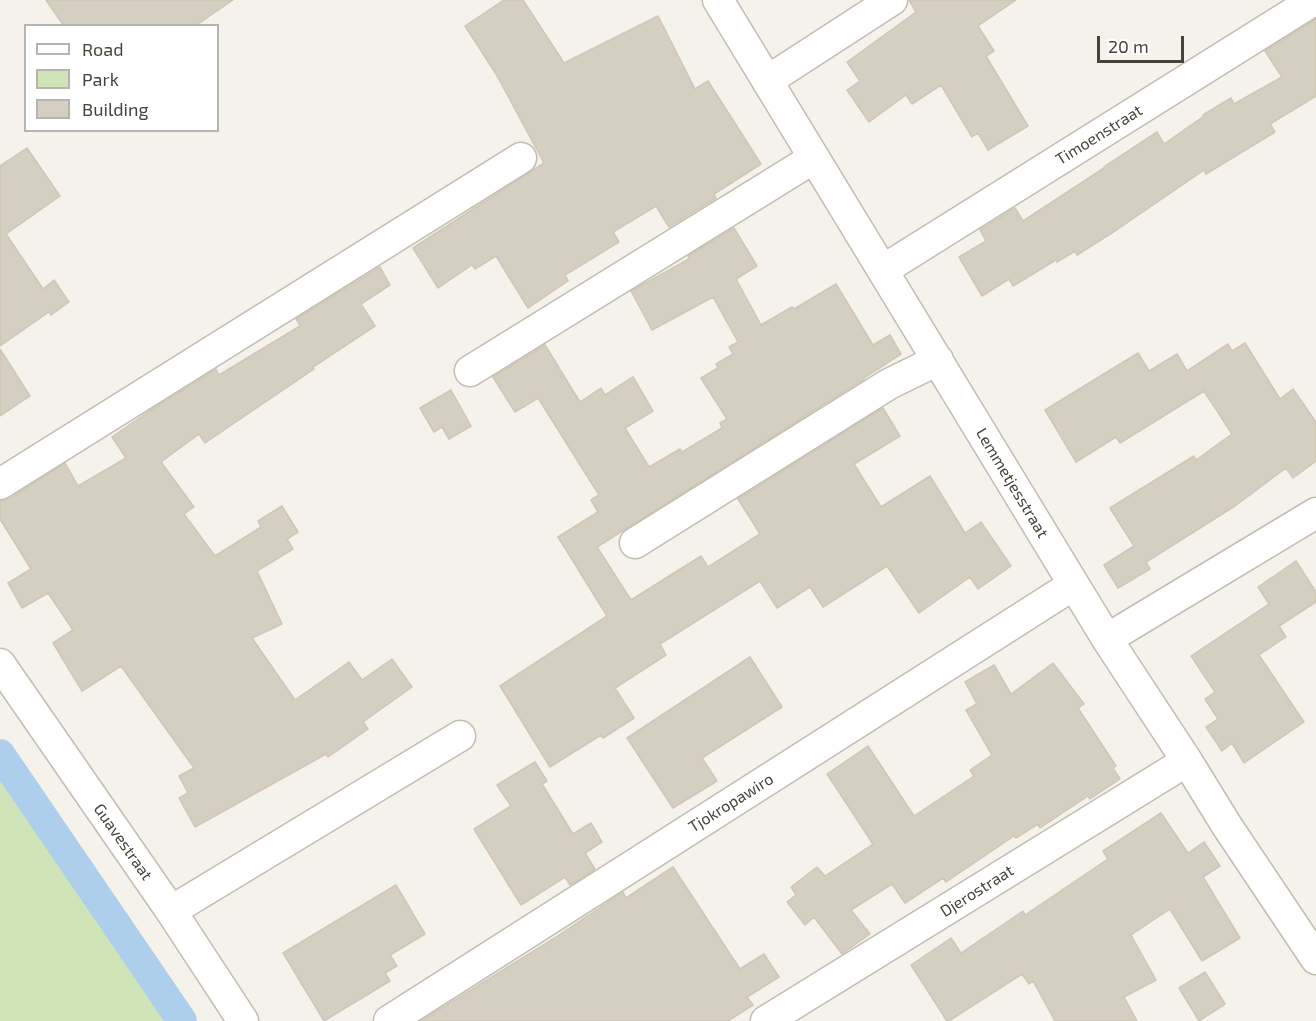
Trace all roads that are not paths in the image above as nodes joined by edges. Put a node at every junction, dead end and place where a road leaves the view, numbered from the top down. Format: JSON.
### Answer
{"nodes":[{"id":1,"x":718,"y":0,"type":"edge"},
{"id":2,"x":892,"y":0,"type":"edge"},
{"id":3,"x":1314,"y":0,"type":"edge"},
{"id":4,"x":767,"y":81,"type":"junction"},
{"id":5,"x":521,"y":158,"type":"dead end"},
{"id":6,"x":814,"y":158,"type":"junction"},
{"id":7,"x":883,"y":270,"type":"junction"},
{"id":8,"x":938,"y":360,"type":"junction"},
{"id":9,"x":470,"y":371,"type":"dead end"},
{"id":10,"x":0,"y":484,"type":"edge"},
{"id":11,"x":1316,"y":513,"type":"edge"},
{"id":12,"x":635,"y":543,"type":"dead end"},
{"id":13,"x":1073,"y":585,"type":"junction"},
{"id":14,"x":1107,"y":639,"type":"junction"},
{"id":15,"x":0,"y":664,"type":"edge"},
{"id":16,"x":460,"y":736,"type":"dead end"},
{"id":17,"x":1187,"y":761,"type":"junction"},
{"id":18,"x":171,"y":911,"type":"junction"},
{"id":19,"x":1308,"y":929,"type":"edge"},
{"id":20,"x":1316,"y":959,"type":"edge"},
{"id":21,"x":243,"y":1021,"type":"edge"},
{"id":22,"x":389,"y":1021,"type":"edge"},
{"id":23,"x":766,"y":1021,"type":"edge"}],
"edges":[{"from":1,"to":4,"type":"street","name":"Lemmetjesstraat"},
{"from":2,"to":4,"type":"street"},
{"from":3,"to":7,"type":"street","name":"Timoenstraat"},
{"from":4,"to":6,"type":"street","name":"Lemmetjesstraat"},
{"from":5,"to":10,"type":"street"},
{"from":6,"to":7,"type":"street","name":"Lemmetjesstraat"},
{"from":6,"to":9,"type":"street"},
{"from":7,"to":8,"type":"street","name":"Lemmetjesstraat"},
{"from":8,"to":12,"type":"street"},
{"from":8,"to":13,"type":"street","name":"Lemmetjesstraat"},
{"from":11,"to":14,"type":"street"},
{"from":13,"to":14,"type":"street","name":"Lemmetjesstraat"},
{"from":13,"to":22,"type":"street","name":"Tjokropawiro"},
{"from":14,"to":17,"type":"street","name":"Lemmetjesstraat"},
{"from":15,"to":18,"type":"street","name":"Guavestraat"},
{"from":16,"to":18,"type":"street"},
{"from":17,"to":19,"type":"street","name":"Lemmetjesstraat"},
{"from":17,"to":23,"type":"street","name":"Djerostraat"},
{"from":18,"to":21,"type":"street","name":"Guavestraat"},
{"from":19,"to":20,"type":"street","name":"Lemmetjesstraat"}]}
